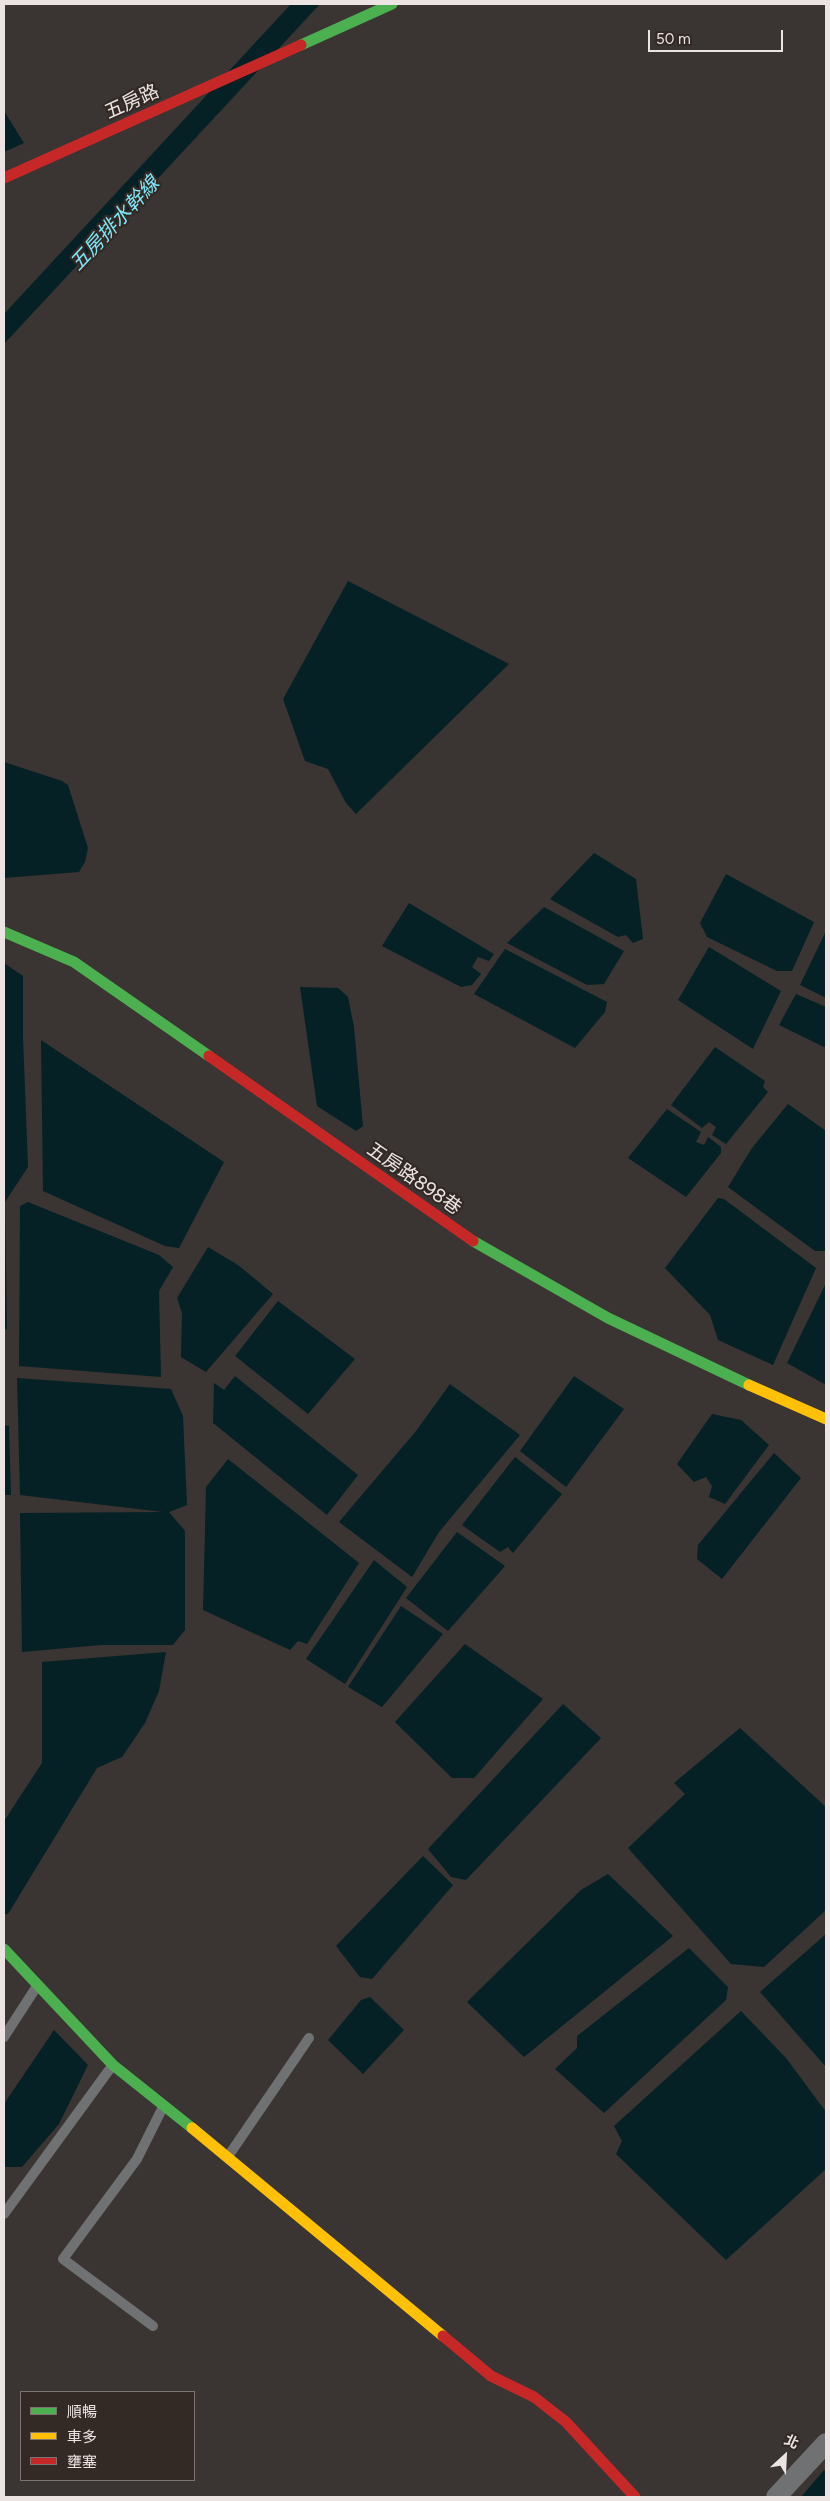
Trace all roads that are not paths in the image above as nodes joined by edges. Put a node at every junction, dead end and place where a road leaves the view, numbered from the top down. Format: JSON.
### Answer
{"nodes":[{"id":1,"x":392,"y":4,"type":"edge"},
{"id":2,"x":4,"y":178,"type":"edge"},
{"id":3,"x":4,"y":932,"type":"edge"},
{"id":4,"x":826,"y":1419,"type":"edge"},
{"id":5,"x":4,"y":1949,"type":"edge"},
{"id":6,"x":38,"y":1985,"type":"junction"},
{"id":7,"x":4,"y":2037,"type":"edge"},
{"id":8,"x":309,"y":2038,"type":"dead end"},
{"id":9,"x":113,"y":2065,"type":"junction"},
{"id":10,"x":164,"y":2106,"type":"junction"},
{"id":11,"x":228,"y":2156,"type":"junction"},
{"id":12,"x":4,"y":2214,"type":"edge"},
{"id":13,"x":152,"y":2326,"type":"dead end"},
{"id":14,"x":826,"y":2443,"type":"edge"},
{"id":15,"x":635,"y":2497,"type":"edge"},
{"id":16,"x":776,"y":2497,"type":"edge"}],
"edges":[{"from":1,"to":2,"type":"street","name":"五房路"},
{"from":3,"to":4,"type":"street","name":"五房路898巷"},
{"from":5,"to":6,"type":"street"},
{"from":6,"to":7,"type":"lane"},
{"from":6,"to":9,"type":"street"},
{"from":8,"to":11,"type":"lane"},
{"from":9,"to":10,"type":"street"},
{"from":9,"to":12,"type":"lane"},
{"from":10,"to":11,"type":"street"},
{"from":10,"to":13,"type":"lane"},
{"from":11,"to":15,"type":"street"},
{"from":14,"to":16,"type":"street"}]}
